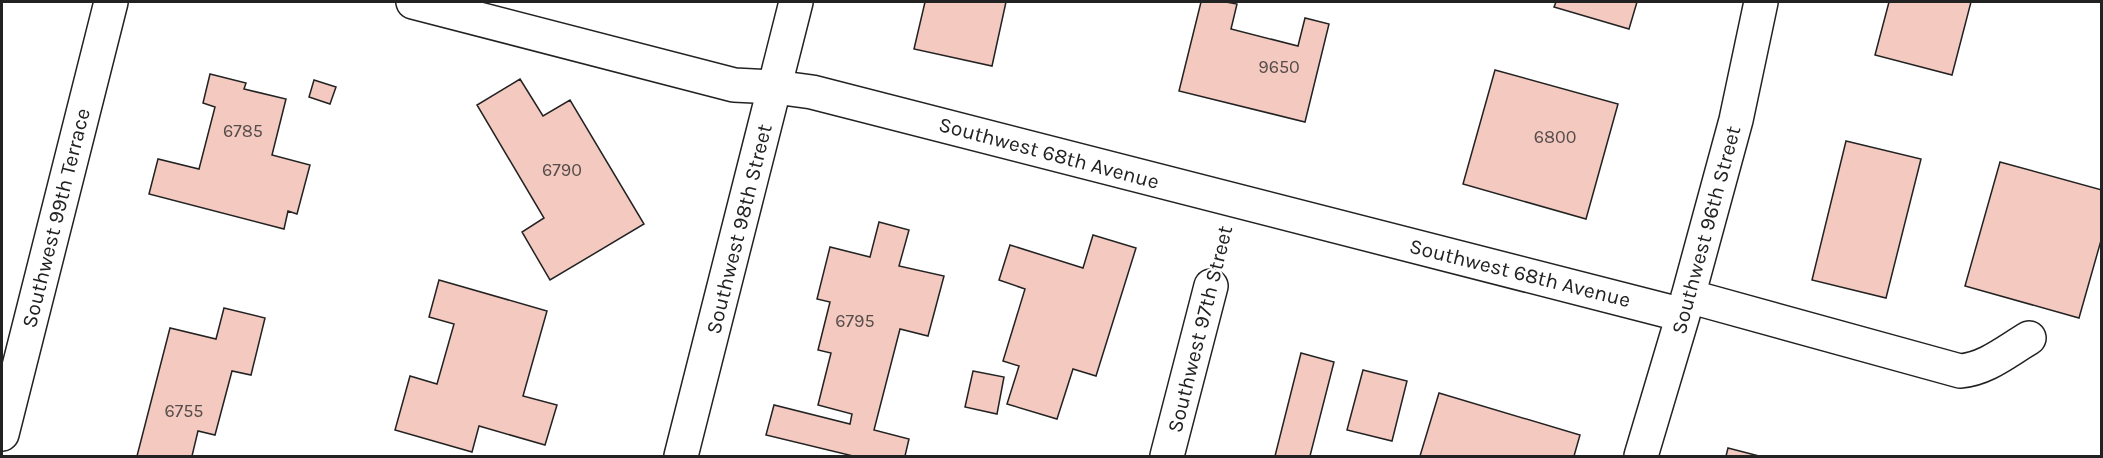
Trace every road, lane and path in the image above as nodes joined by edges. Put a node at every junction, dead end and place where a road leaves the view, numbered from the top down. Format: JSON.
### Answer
{"nodes":[{"id":1,"x":111,"y":2,"type":"edge"},
{"id":2,"x":413,"y":2,"type":"edge"},
{"id":3,"x":796,"y":2,"type":"edge"},
{"id":4,"x":1761,"y":2,"type":"edge"},
{"id":5,"x":775,"y":87,"type":"junction"},
{"id":6,"x":1233,"y":201,"type":"junction"},
{"id":7,"x":1212,"y":286,"type":"joint"},
{"id":8,"x":1685,"y":305,"type":"junction"},
{"id":9,"x":2029,"y":338,"type":"dead end"},
{"id":10,"x":2,"y":434,"type":"edge"},
{"id":11,"x":681,"y":456,"type":"edge"},
{"id":12,"x":1167,"y":456,"type":"edge"},
{"id":13,"x":1641,"y":456,"type":"edge"}],
"edges":[{"from":1,"to":10,"type":"street","name":"Southwest 99th Terrace"},
{"from":2,"to":5,"type":"street","name":"Southwest 68th Avenue"},
{"from":3,"to":5,"type":"street","name":"Southwest 98th Street"},
{"from":4,"to":8,"type":"street","name":"Southwest 96th Street"},
{"from":5,"to":6,"type":"street","name":"Southwest 68th Avenue"},
{"from":5,"to":11,"type":"street","name":"Southwest 98th Street"},
{"from":6,"to":7,"type":"path","name":"Southwest 97th Street"},
{"from":6,"to":8,"type":"street","name":"Southwest 68th Avenue"},
{"from":7,"to":12,"type":"street","name":"Southwest 97th Street"},
{"from":8,"to":9,"type":"street","name":"Southwest 68th Avenue"},
{"from":8,"to":13,"type":"street","name":"Southwest 96th Street"}]}
